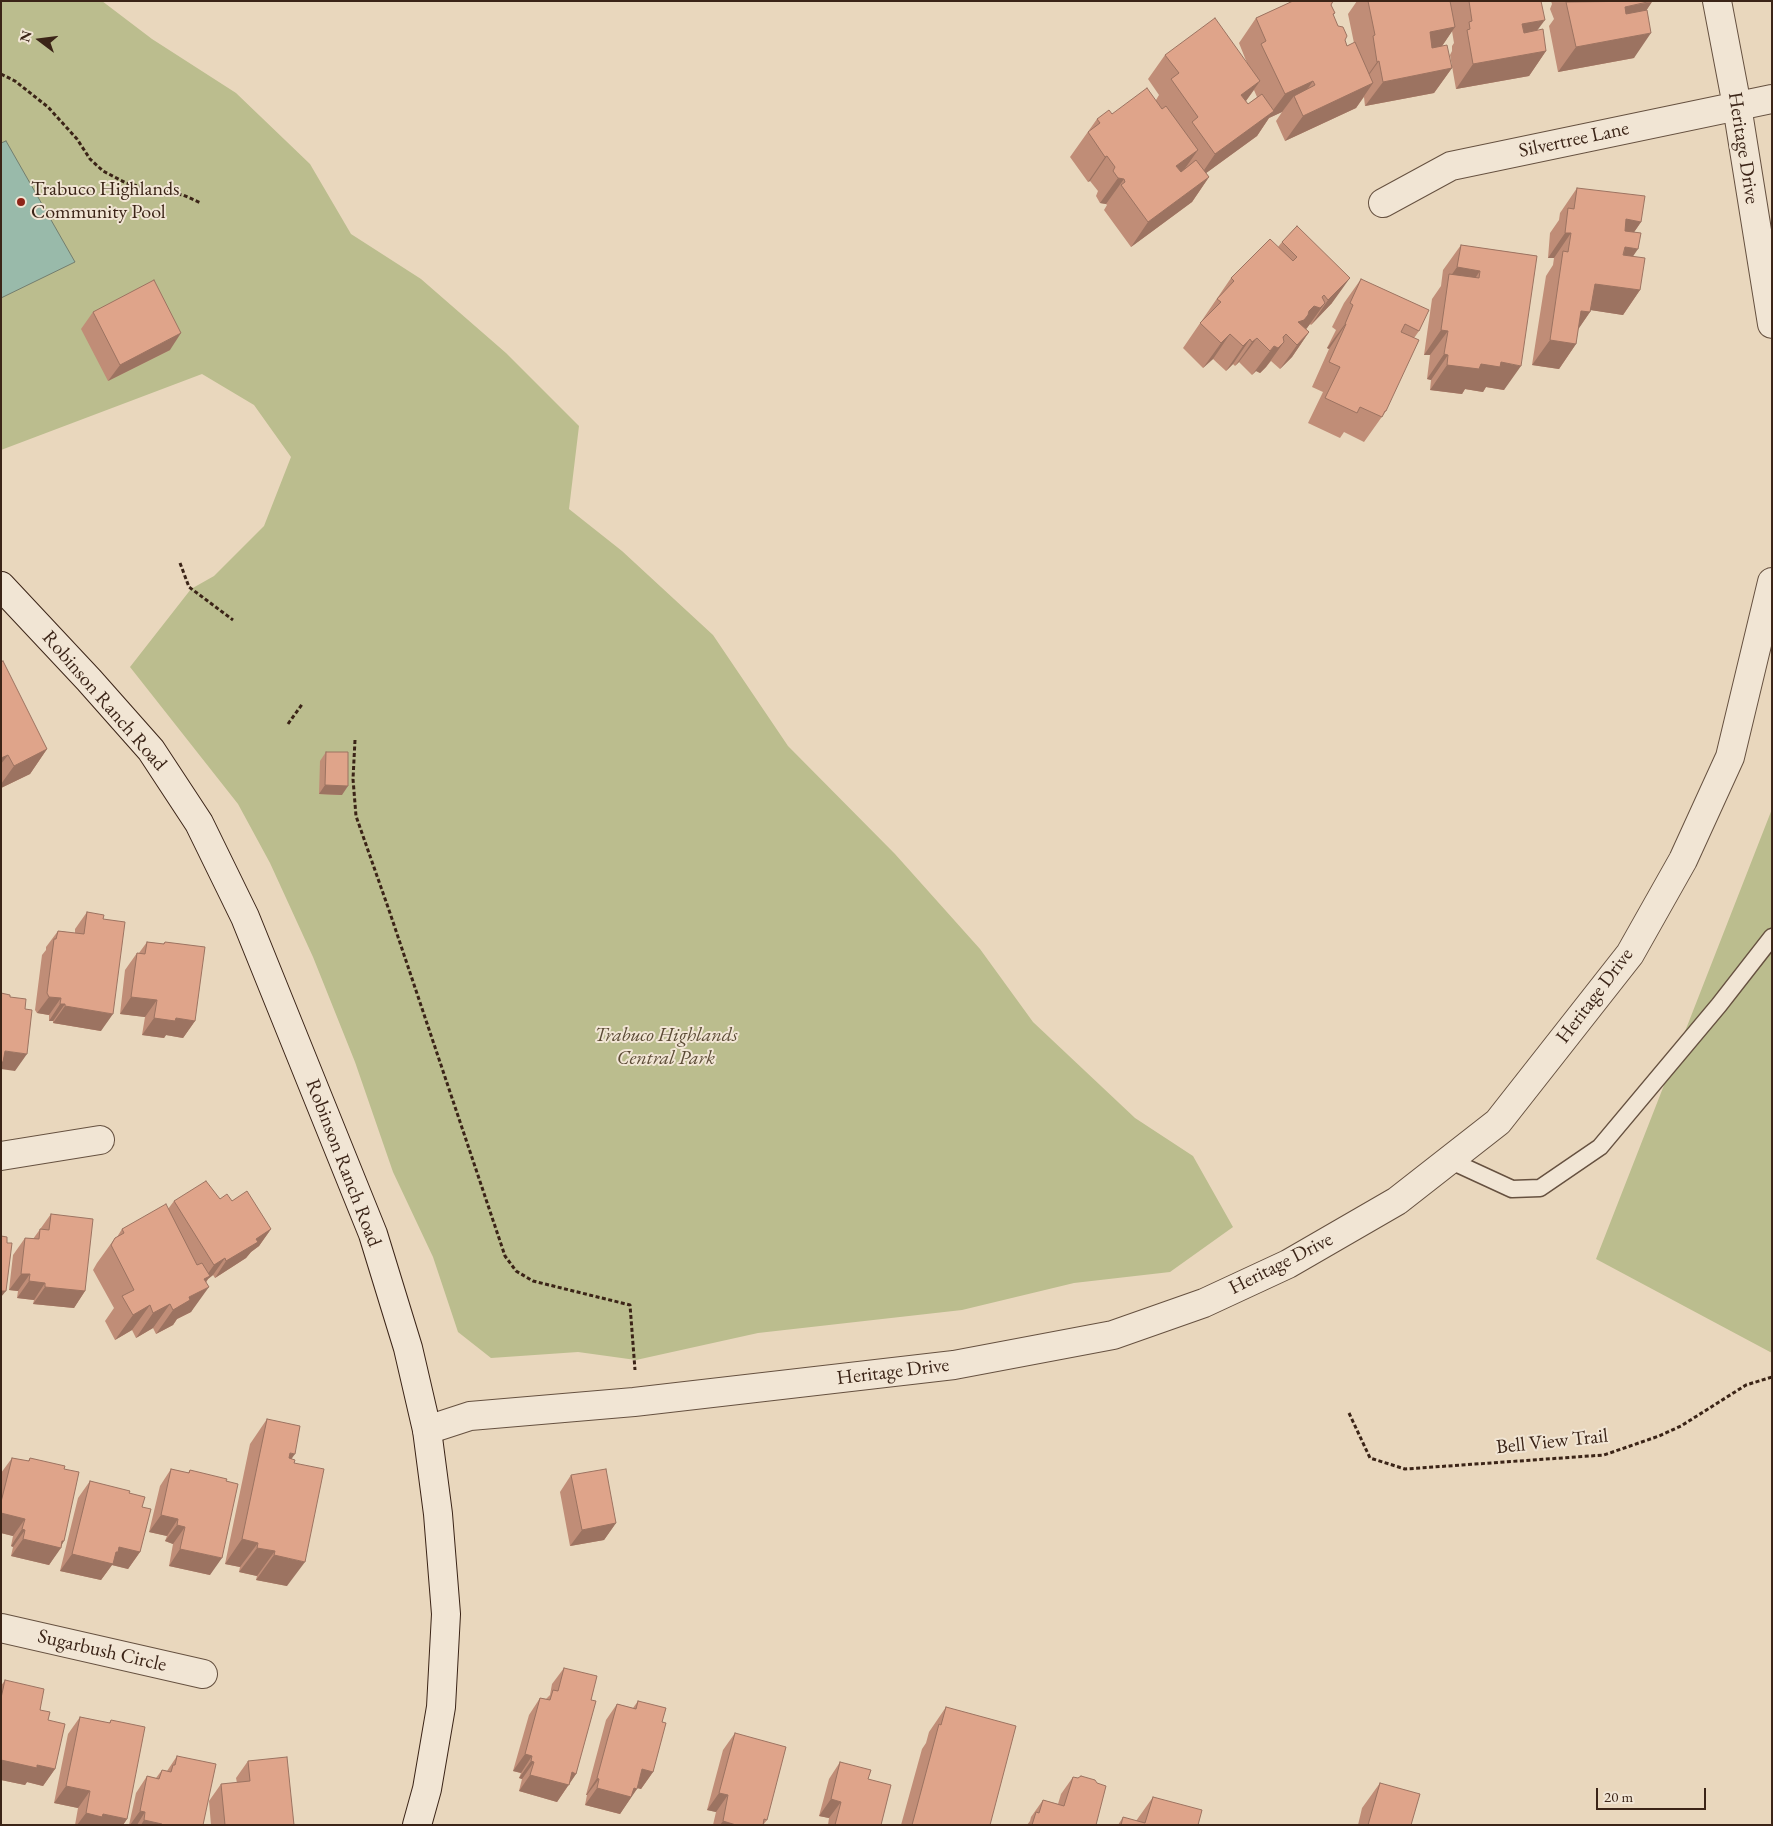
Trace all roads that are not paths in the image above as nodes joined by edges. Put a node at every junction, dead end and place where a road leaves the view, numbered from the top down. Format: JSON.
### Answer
{"nodes":[{"id":1,"x":1717,"y":1,"type":"edge"},
{"id":2,"x":1772,"y":99,"type":"edge"},
{"id":3,"x":1737,"y":106,"type":"junction"},
{"id":4,"x":1383,"y":203,"type":"dead end"},
{"id":5,"x":1772,"y":324,"type":"edge"},
{"id":6,"x":1772,"y":582,"type":"edge"},
{"id":7,"x":1,"y":586,"type":"edge"},
{"id":8,"x":1772,"y":937,"type":"edge"},
{"id":9,"x":100,"y":1140,"type":"dead end"},
{"id":10,"x":1,"y":1156,"type":"edge"},
{"id":11,"x":1449,"y":1160,"type":"junction"},
{"id":12,"x":427,"y":1430,"type":"junction"},
{"id":13,"x":1,"y":1628,"type":"edge"},
{"id":14,"x":203,"y":1674,"type":"dead end"},
{"id":15,"x":417,"y":1825,"type":"edge"}],
"edges":[{"from":1,"to":3,"type":"street","name":"Heritage Drive"},
{"from":2,"to":3,"type":"street","name":"Silvertree Lane"},
{"from":3,"to":4,"type":"street","name":"Silvertree Lane"},
{"from":3,"to":5,"type":"street","name":"Heritage Drive"},
{"from":6,"to":11,"type":"street","name":"Heritage Drive"},
{"from":7,"to":12,"type":"street","name":"Robinson Ranch Road"},
{"from":8,"to":11,"type":"lane"},
{"from":9,"to":10,"type":"street"},
{"from":11,"to":12,"type":"street","name":"Heritage Drive"},
{"from":12,"to":15,"type":"street","name":"Robinson Ranch Road"},
{"from":13,"to":14,"type":"street","name":"Sugarbush Circle"}]}
